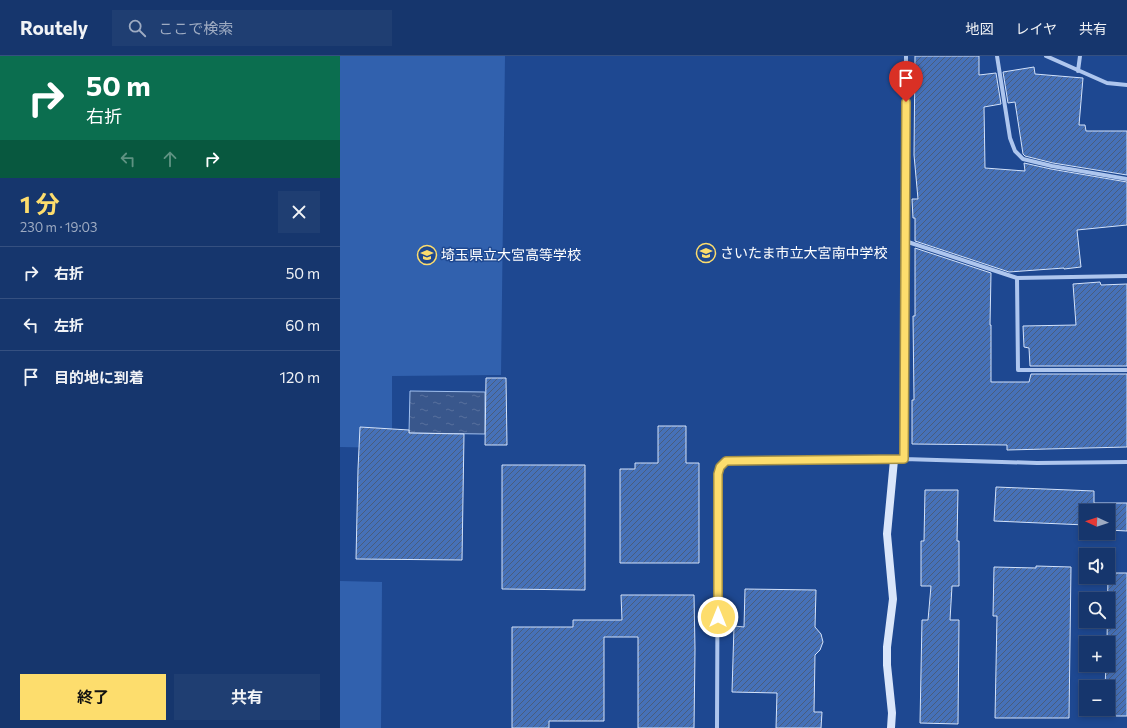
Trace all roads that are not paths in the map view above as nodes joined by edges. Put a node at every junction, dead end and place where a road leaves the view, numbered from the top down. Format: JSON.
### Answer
{"nodes":[{"id":1,"x":906,"y":56,"type":"edge"},
{"id":2,"x":997,"y":56,"type":"edge"},
{"id":3,"x":1046,"y":56,"type":"edge"},
{"id":4,"x":1080,"y":56,"type":"edge"},
{"id":5,"x":1078,"y":71,"type":"junction"},
{"id":6,"x":1127,"y":85,"type":"edge"},
{"id":7,"x":1127,"y":179,"type":"edge"},
{"id":8,"x":905,"y":241,"type":"junction"},
{"id":9,"x":1127,"y":276,"type":"edge"},
{"id":10,"x":1017,"y":278,"type":"junction"},
{"id":11,"x":1127,"y":370,"type":"edge"},
{"id":12,"x":904,"y":459,"type":"junction"},
{"id":13,"x":894,"y":460,"type":"junction"},
{"id":14,"x":1127,"y":462,"type":"edge"},
{"id":15,"x":717,"y":728,"type":"edge"},
{"id":16,"x":890,"y":728,"type":"edge"}],
"edges":[{"from":1,"to":8,"type":"street"},
{"from":2,"to":7,"type":"street"},
{"from":3,"to":5,"type":"street"},
{"from":4,"to":5,"type":"street"},
{"from":5,"to":6,"type":"street"},
{"from":8,"to":10,"type":"street"},
{"from":8,"to":12,"type":"street"},
{"from":9,"to":10,"type":"street"},
{"from":10,"to":11,"type":"street"},
{"from":12,"to":13,"type":"street"},
{"from":12,"to":14,"type":"street"},
{"from":13,"to":15,"type":"street"},
{"from":13,"to":16,"type":"street"}]}
